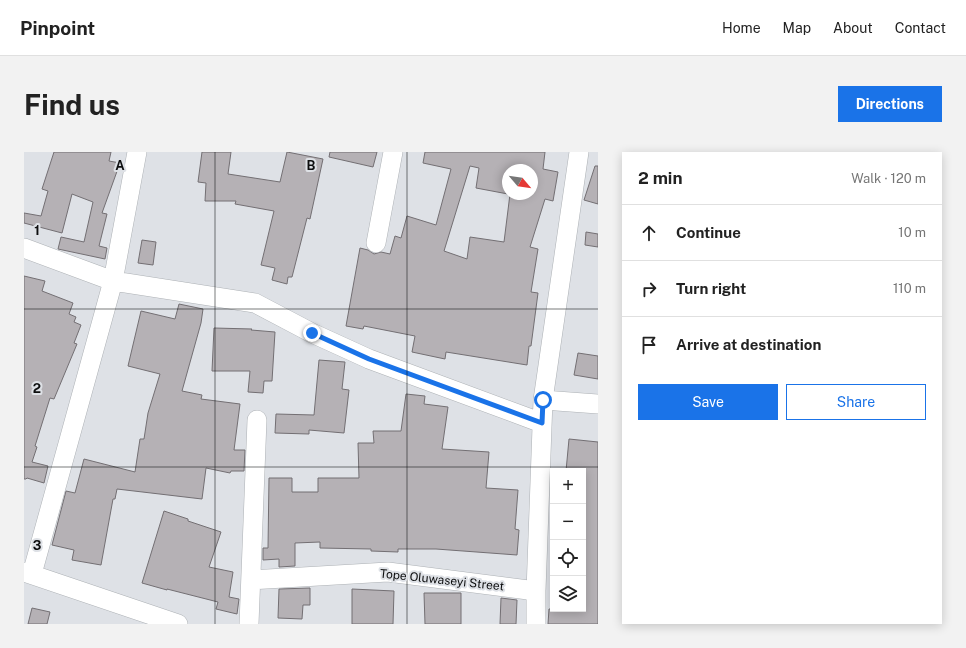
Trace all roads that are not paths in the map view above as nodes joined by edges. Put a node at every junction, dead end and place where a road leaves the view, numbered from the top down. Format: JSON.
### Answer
{"nodes":[{"id":1,"x":137,"y":152,"type":"edge"},
{"id":2,"x":393,"y":152,"type":"edge"},
{"id":3,"x":579,"y":152,"type":"edge"},
{"id":4,"x":376,"y":243,"type":"dead end"},
{"id":5,"x":24,"y":248,"type":"edge"},
{"id":6,"x":113,"y":281,"type":"junction"},
{"id":7,"x":543,"y":400,"type":"junction"},
{"id":8,"x":598,"y":404,"type":"edge"},
{"id":9,"x":257,"y":420,"type":"dead end"},
{"id":10,"x":542,"y":423,"type":"junction"},
{"id":11,"x":28,"y":573,"type":"edge"},
{"id":12,"x":251,"y":580,"type":"junction"},
{"id":13,"x":536,"y":591,"type":"junction"},
{"id":14,"x":178,"y":624,"type":"edge"},
{"id":15,"x":249,"y":624,"type":"edge"},
{"id":16,"x":536,"y":624,"type":"edge"}],
"edges":[{"from":1,"to":6,"type":"street"},
{"from":2,"to":4,"type":"street"},
{"from":3,"to":7,"type":"street"},
{"from":5,"to":6,"type":"street"},
{"from":6,"to":10,"type":"street"},
{"from":6,"to":11,"type":"street"},
{"from":7,"to":8,"type":"street"},
{"from":7,"to":10,"type":"street"},
{"from":9,"to":12,"type":"street"},
{"from":10,"to":13,"type":"street"},
{"from":11,"to":14,"type":"street"},
{"from":12,"to":13,"type":"street","name":"Tope Oluwaseyi Street"},
{"from":12,"to":15,"type":"street"},
{"from":13,"to":16,"type":"street"}]}
